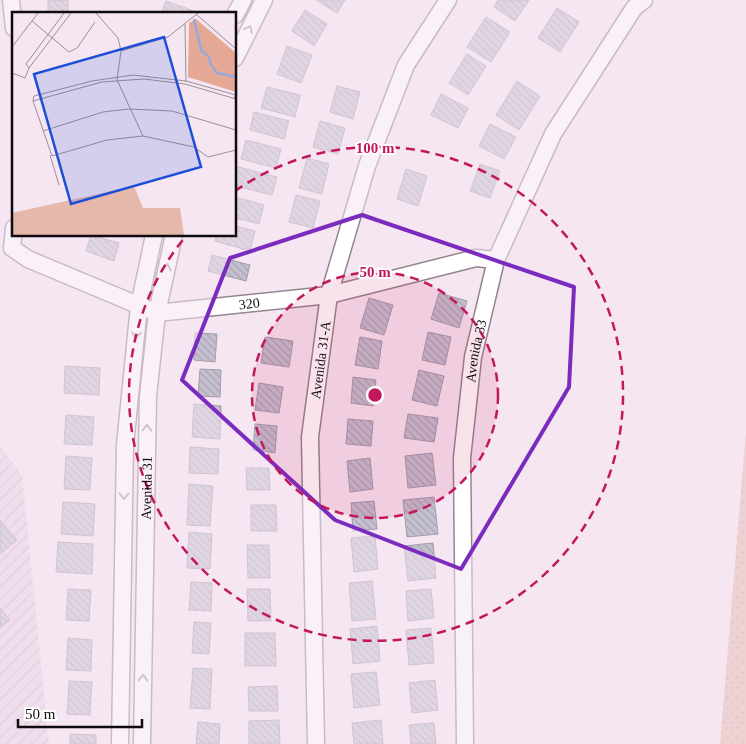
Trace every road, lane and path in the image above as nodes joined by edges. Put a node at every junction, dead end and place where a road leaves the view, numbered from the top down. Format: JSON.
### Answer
{"nodes":[{"id":1,"x":242,"y":0,"type":"edge"},
{"id":2,"x":264,"y":0,"type":"edge"},
{"id":3,"x":448,"y":0,"type":"edge"},
{"id":4,"x":644,"y":0,"type":"edge"},
{"id":5,"x":236,"y":14,"type":"edge"},
{"id":6,"x":236,"y":56,"type":"edge"},
{"id":7,"x":13,"y":236,"type":"edge"},
{"id":8,"x":154,"y":236,"type":"edge"},
{"id":9,"x":174,"y":236,"type":"edge"},
{"id":10,"x":496,"y":260,"type":"junction"},
{"id":11,"x":329,"y":295,"type":"junction"},
{"id":12,"x":139,"y":306,"type":"junction"},
{"id":13,"x":157,"y":313,"type":"junction"},
{"id":14,"x":120,"y":744,"type":"edge"},
{"id":15,"x":142,"y":744,"type":"edge"},
{"id":16,"x":316,"y":744,"type":"edge"},
{"id":17,"x":465,"y":744,"type":"edge"}],
"edges":[{"from":1,"to":5,"type":"street"},
{"from":6,"to":2,"type":"street","one_way":true},
{"from":3,"to":11,"type":"street","name":"Avenida 31-A"},
{"from":4,"to":10,"type":"street","name":"Avenida 33"},
{"from":7,"to":12,"type":"street","name":"320"},
{"from":8,"to":12,"type":"street","name":"Avenida 31"},
{"from":13,"to":9,"type":"street","name":"Avenida 31","one_way":true},
{"from":10,"to":11,"type":"street","name":"320"},
{"from":10,"to":17,"type":"street","name":"Avenida 33"},
{"from":11,"to":13,"type":"street","name":"320"},
{"from":11,"to":16,"type":"street","name":"Avenida 31-A"},
{"from":12,"to":13,"type":"street","name":"320"},
{"from":12,"to":14,"type":"street","name":"Avenida 31","one_way":true},
{"from":15,"to":13,"type":"street","name":"Avenida 31","one_way":true}]}
